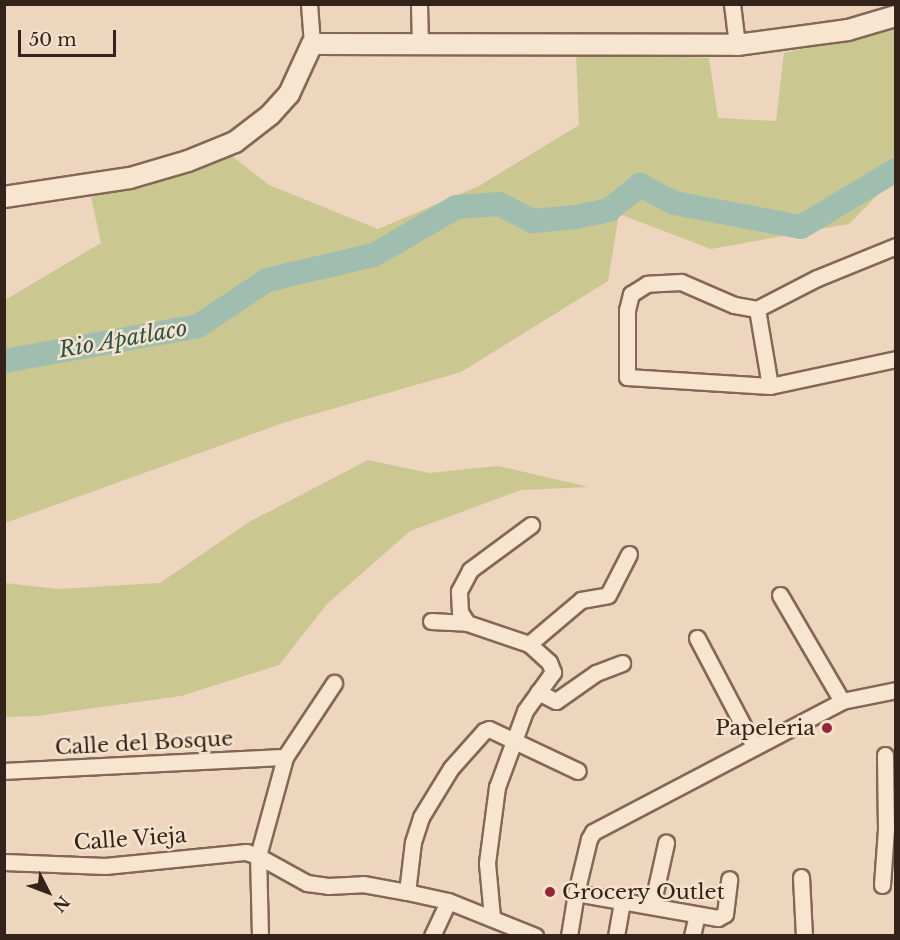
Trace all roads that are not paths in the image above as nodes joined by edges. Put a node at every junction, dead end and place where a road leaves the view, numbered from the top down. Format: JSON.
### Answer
{"nodes":[{"id":1,"x":309,"y":4,"type":"edge"},
{"id":2,"x":420,"y":4,"type":"edge"},
{"id":3,"x":732,"y":4,"type":"edge"},
{"id":4,"x":896,"y":15,"type":"edge"},
{"id":5,"x":312,"y":44,"type":"junction"},
{"id":6,"x":420,"y":45,"type":"junction"},
{"id":7,"x":737,"y":45,"type":"junction"},
{"id":8,"x":4,"y":197,"type":"edge"},
{"id":9,"x":896,"y":246,"type":"edge"},
{"id":10,"x":757,"y":309,"type":"junction"},
{"id":11,"x":896,"y":359,"type":"edge"},
{"id":12,"x":770,"y":386,"type":"junction"},
{"id":13,"x":531,"y":525,"type":"dead end"},
{"id":14,"x":629,"y":554,"type":"dead end"},
{"id":15,"x":780,"y":595,"type":"dead end"},
{"id":16,"x":431,"y":621,"type":"dead end"},
{"id":17,"x":467,"y":623,"type":"junction"},
{"id":18,"x":698,"y":638,"type":"dead end"},
{"id":19,"x":529,"y":644,"type":"junction"},
{"id":20,"x":622,"y":663,"type":"dead end"},
{"id":21,"x":334,"y":683,"type":"dead end"},
{"id":22,"x":896,"y":690,"type":"edge"},
{"id":23,"x":538,"y":692,"type":"junction"},
{"id":24,"x":842,"y":701,"type":"junction"},
{"id":25,"x":514,"y":741,"type":"junction"},
{"id":26,"x":754,"y":746,"type":"junction"},
{"id":27,"x":885,"y":755,"type":"dead end"},
{"id":28,"x":285,"y":757,"type":"junction"},
{"id":29,"x":4,"y":771,"type":"edge"},
{"id":30,"x":578,"y":771,"type":"dead end"},
{"id":31,"x":891,"y":829,"type":"edge"},
{"id":32,"x":666,"y":843,"type":"dead end"},
{"id":33,"x":258,"y":856,"type":"junction"},
{"id":34,"x":4,"y":862,"type":"edge"},
{"id":35,"x":801,"y":877,"type":"dead end"},
{"id":36,"x":729,"y":879,"type":"dead end"},
{"id":37,"x":882,"y":885,"type":"dead end"},
{"id":38,"x":407,"y":892,"type":"junction"},
{"id":39,"x":576,"y":893,"type":"junction"},
{"id":40,"x":448,"y":901,"type":"junction"},
{"id":41,"x":622,"y":901,"type":"junction"},
{"id":42,"x":652,"y":906,"type":"junction"},
{"id":43,"x":697,"y":915,"type":"junction"},
{"id":44,"x":492,"y":916,"type":"junction"},
{"id":45,"x":260,"y":936,"type":"edge"},
{"id":46,"x":432,"y":936,"type":"edge"},
{"id":47,"x":535,"y":936,"type":"edge"},
{"id":48,"x":568,"y":936,"type":"edge"},
{"id":49,"x":616,"y":936,"type":"edge"},
{"id":50,"x":692,"y":936,"type":"edge"},
{"id":51,"x":804,"y":936,"type":"edge"}],
"edges":[{"from":1,"to":5,"type":"street"},
{"from":2,"to":6,"type":"street"},
{"from":3,"to":7,"type":"street"},
{"from":4,"to":7,"type":"street"},
{"from":5,"to":6,"type":"street"},
{"from":5,"to":8,"type":"street"},
{"from":6,"to":7,"type":"street"},
{"from":9,"to":10,"type":"street"},
{"from":10,"to":12,"type":"street"},
{"from":10,"to":12,"type":"street"},
{"from":11,"to":12,"type":"street"},
{"from":13,"to":17,"type":"street"},
{"from":14,"to":19,"type":"street"},
{"from":15,"to":24,"type":"street"},
{"from":16,"to":17,"type":"street"},
{"from":17,"to":19,"type":"street"},
{"from":18,"to":26,"type":"street"},
{"from":19,"to":23,"type":"street"},
{"from":20,"to":23,"type":"street"},
{"from":21,"to":28,"type":"street"},
{"from":22,"to":24,"type":"street"},
{"from":23,"to":25,"type":"street"},
{"from":24,"to":26,"type":"street"},
{"from":25,"to":30,"type":"street"},
{"from":25,"to":38,"type":"street"},
{"from":25,"to":44,"type":"street"},
{"from":26,"to":39,"type":"street"},
{"from":27,"to":31,"type":"street"},
{"from":28,"to":29,"type":"street","name":"Calle del Bosque"},
{"from":28,"to":33,"type":"street"},
{"from":31,"to":37,"type":"street"},
{"from":32,"to":42,"type":"street"},
{"from":33,"to":34,"type":"street","name":"Calle Vieja"},
{"from":33,"to":38,"type":"street"},
{"from":33,"to":45,"type":"street"},
{"from":35,"to":51,"type":"street"},
{"from":36,"to":43,"type":"street"},
{"from":38,"to":40,"type":"street"},
{"from":39,"to":41,"type":"street"},
{"from":39,"to":48,"type":"street"},
{"from":40,"to":44,"type":"street"},
{"from":40,"to":46,"type":"street"},
{"from":41,"to":42,"type":"street"},
{"from":41,"to":49,"type":"street"},
{"from":42,"to":43,"type":"street"},
{"from":43,"to":50,"type":"street"},
{"from":44,"to":47,"type":"street"}]}
